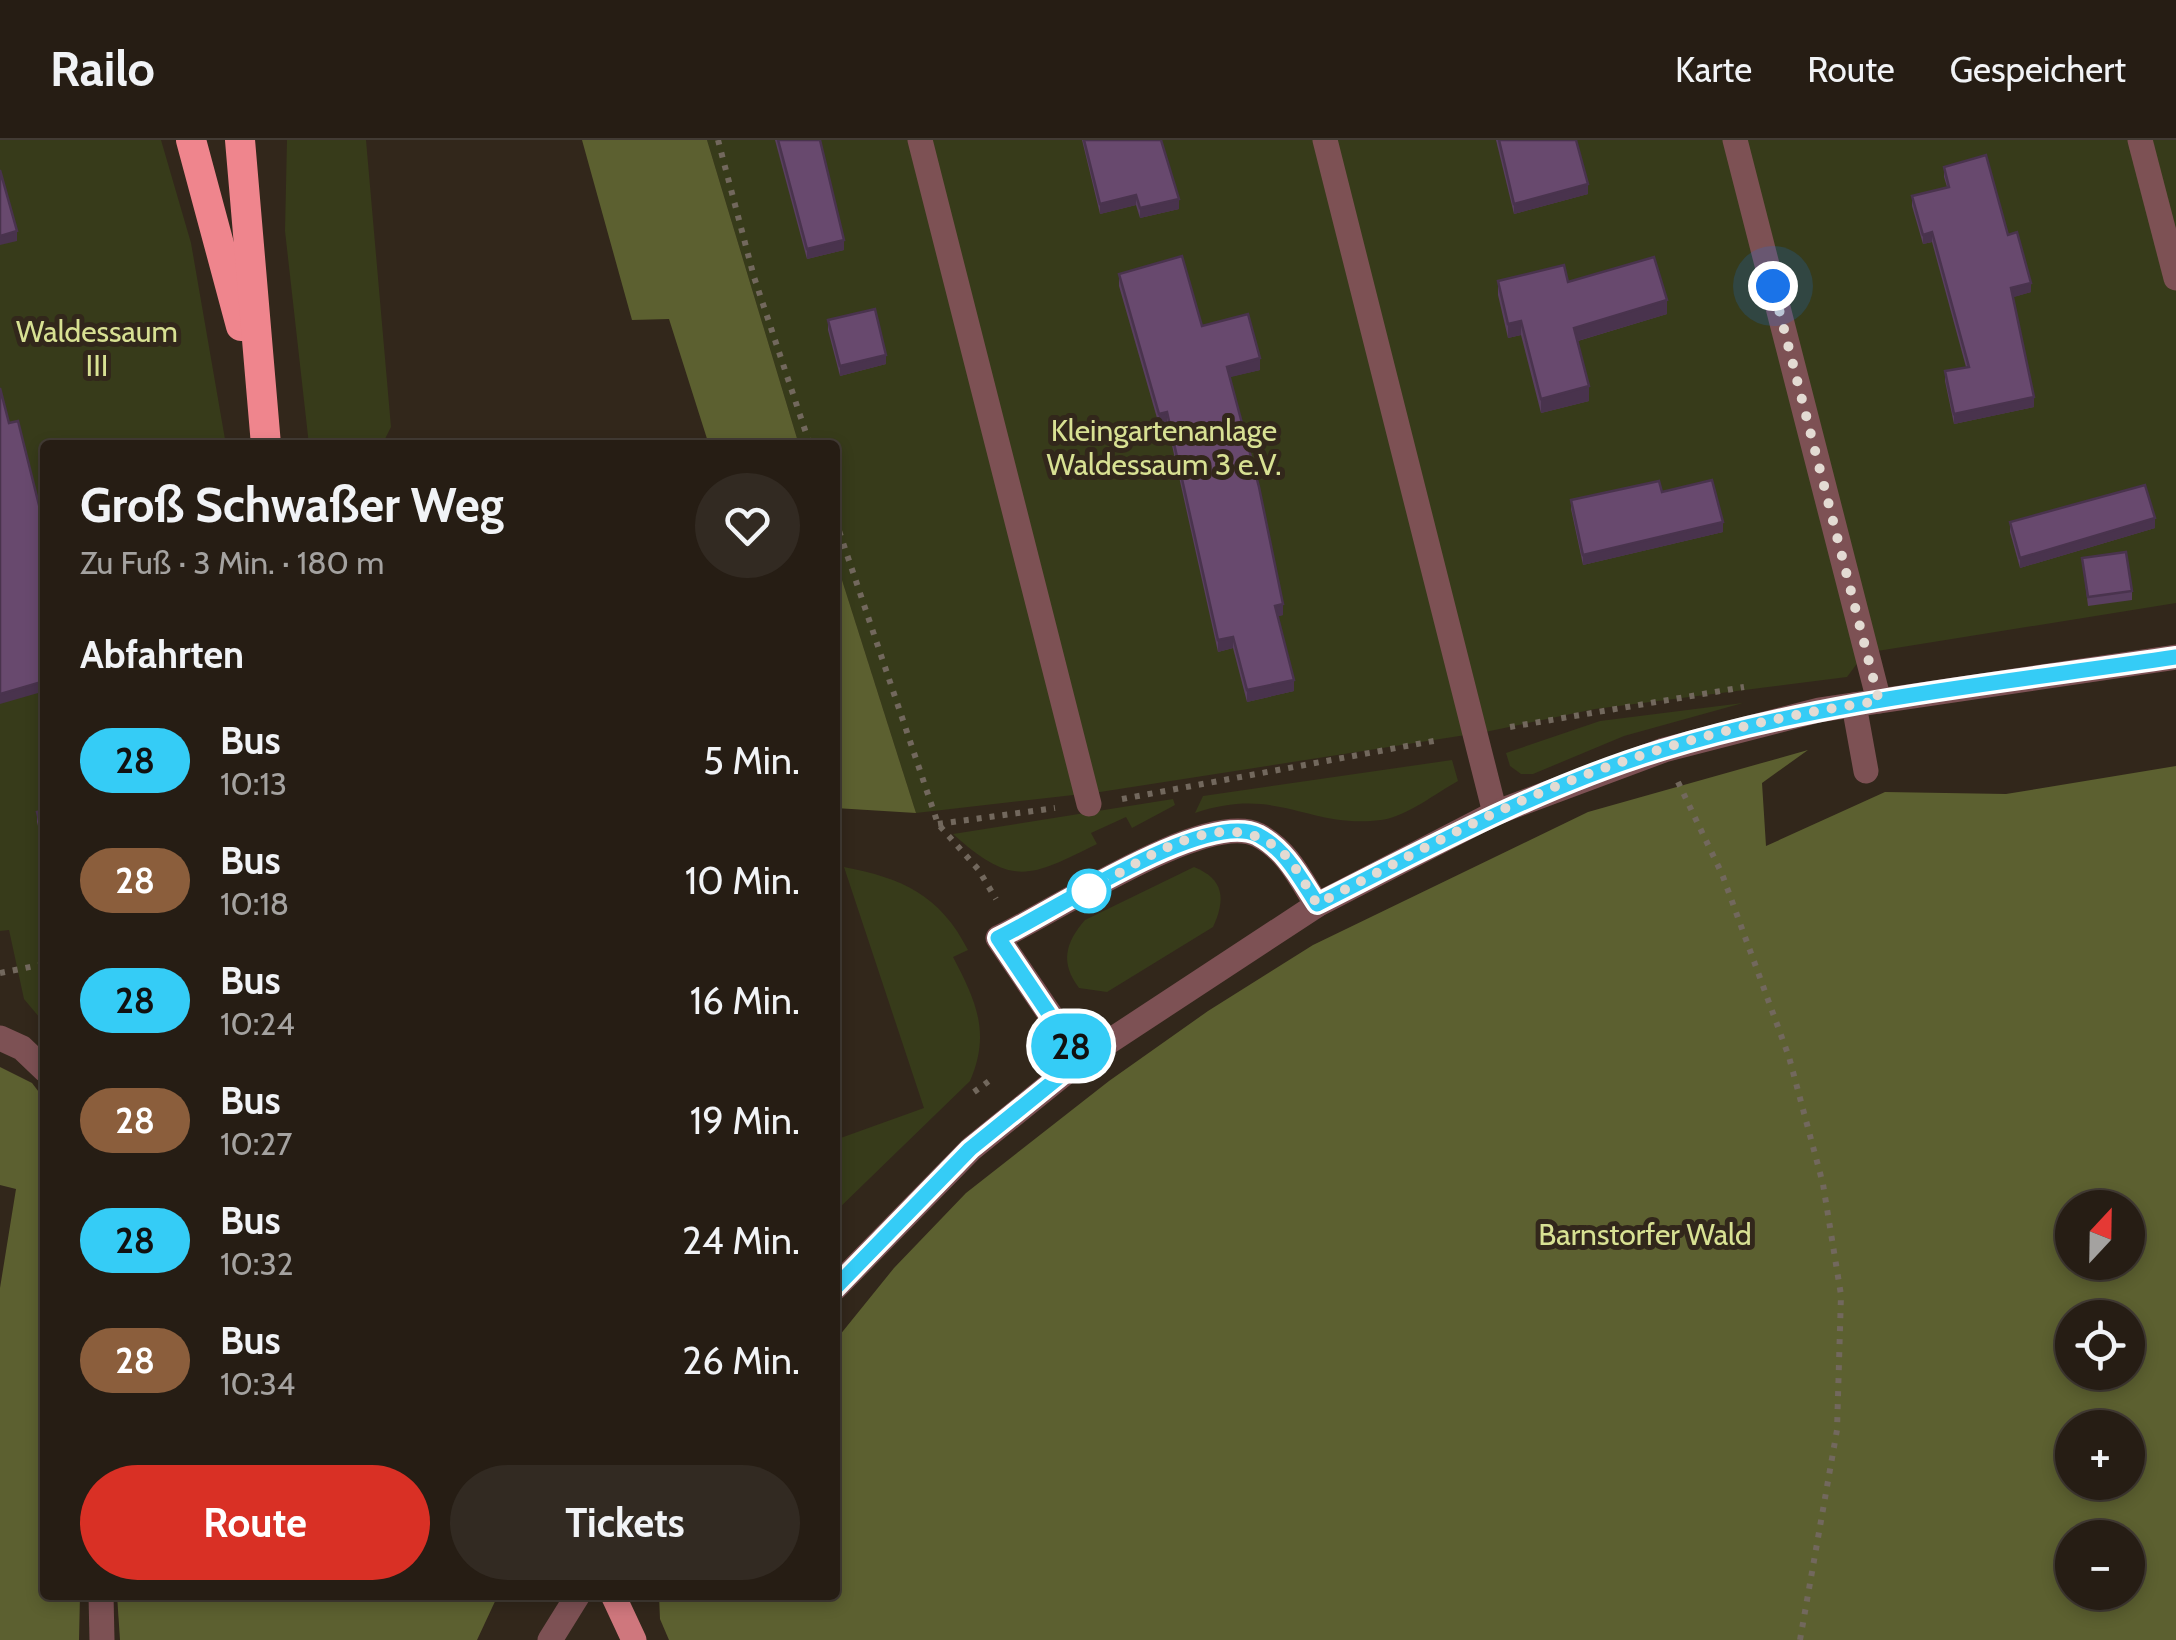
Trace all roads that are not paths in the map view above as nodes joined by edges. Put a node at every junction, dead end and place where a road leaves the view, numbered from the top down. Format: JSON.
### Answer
{"nodes":[{"id":1,"x":191,"y":140,"type":"edge"},
{"id":2,"x":240,"y":140,"type":"edge"},
{"id":3,"x":920,"y":140,"type":"edge"},
{"id":4,"x":1325,"y":140,"type":"edge"},
{"id":5,"x":1734,"y":140,"type":"edge"},
{"id":6,"x":2140,"y":140,"type":"edge"},
{"id":7,"x":2176,"y":278,"type":"edge"},
{"id":8,"x":261,"y":412,"type":"junction"},
{"id":9,"x":265,"y":440,"type":"edge"},
{"id":10,"x":2176,"y":657,"type":"edge"},
{"id":11,"x":1866,"y":703,"type":"junction"},
{"id":12,"x":1866,"y":771,"type":"dead end"},
{"id":13,"x":1089,"y":804,"type":"road end"},
{"id":14,"x":1494,"y":813,"type":"junction"},
{"id":15,"x":1317,"y":904,"type":"junction"},
{"id":16,"x":0,"y":1038,"type":"edge"},
{"id":17,"x":1080,"y":1060,"type":"junction"},
{"id":18,"x":40,"y":1065,"type":"edge"},
{"id":19,"x":840,"y":1283,"type":"edge"},
{"id":20,"x":101,"y":1600,"type":"edge"},
{"id":21,"x":575,"y":1600,"type":"edge"},
{"id":22,"x":615,"y":1600,"type":"edge"},
{"id":23,"x":102,"y":1640,"type":"edge"},
{"id":24,"x":550,"y":1640,"type":"edge"},
{"id":25,"x":634,"y":1640,"type":"edge"}],
"edges":[{"from":1,"to":8,"type":"highway"},
{"from":2,"to":8,"type":"highway"},
{"from":3,"to":13,"type":"street"},
{"from":4,"to":14,"type":"street"},
{"from":5,"to":11,"type":"street"},
{"from":6,"to":7,"type":"street"},
{"from":8,"to":9,"type":"highway"},
{"from":10,"to":11,"type":"street"},
{"from":11,"to":12,"type":"street"},
{"from":11,"to":14,"type":"street"},
{"from":14,"to":15,"type":"street"},
{"from":15,"to":17,"type":"street"},
{"from":15,"to":17,"type":"street"},
{"from":16,"to":18,"type":"street"},
{"from":17,"to":19,"type":"street"},
{"from":20,"to":23,"type":"street"},
{"from":21,"to":24,"type":"street"},
{"from":22,"to":25,"type":"main road"}]}
